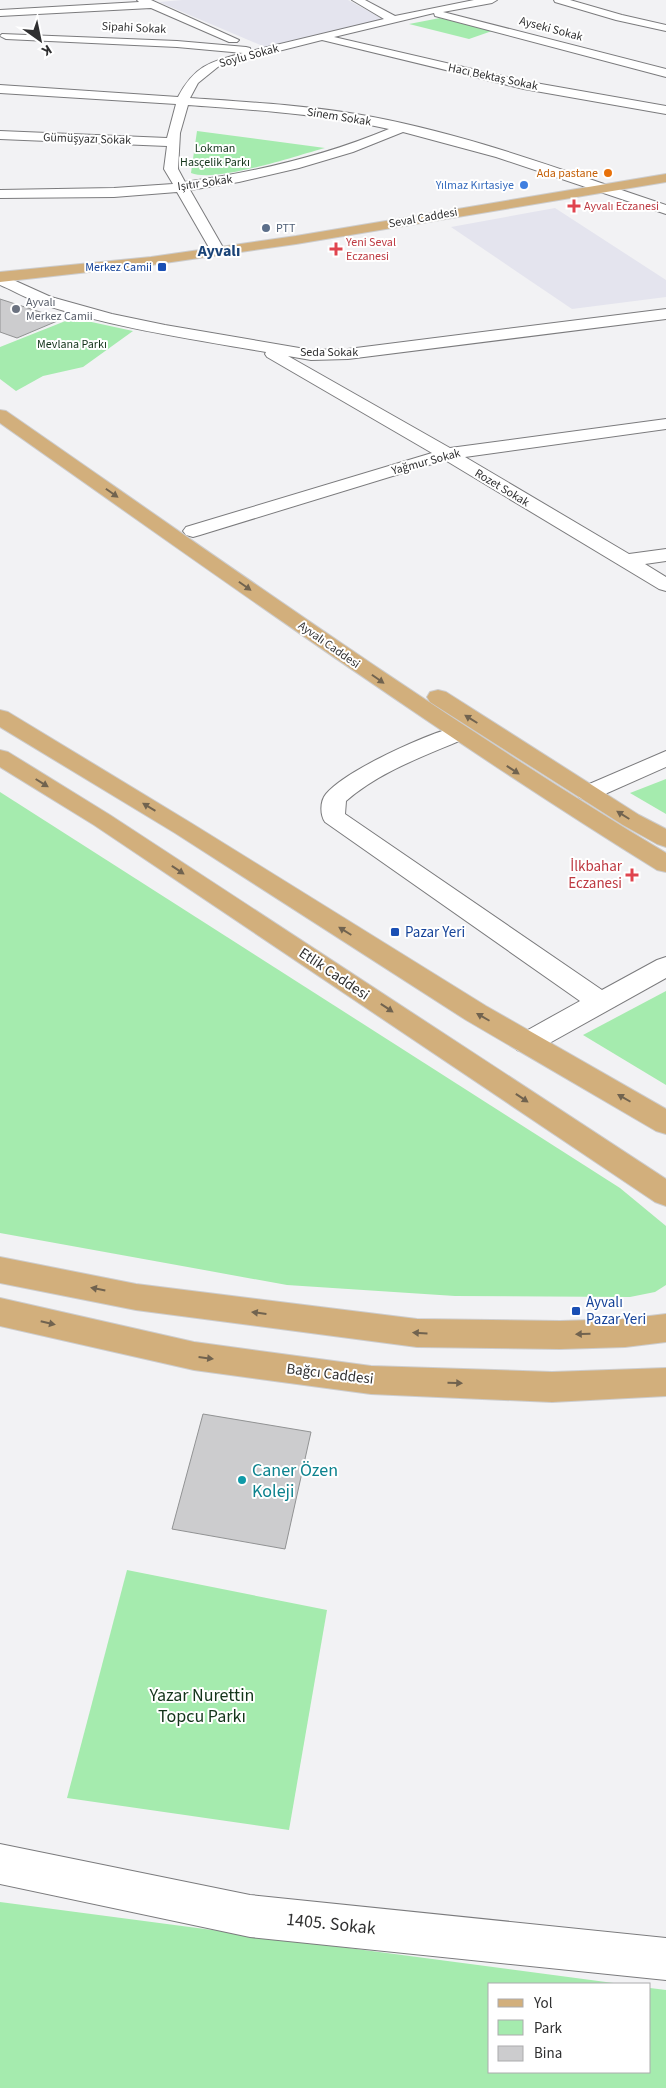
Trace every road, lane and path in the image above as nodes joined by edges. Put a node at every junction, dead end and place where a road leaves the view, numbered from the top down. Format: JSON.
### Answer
{"nodes":[{"id":1,"x":163,"y":0,"type":"edge"},
{"id":2,"x":357,"y":0,"type":"edge"},
{"id":3,"x":492,"y":0,"type":"edge"},
{"id":4,"x":558,"y":0,"type":"edge"},
{"id":5,"x":475,"y":1,"type":"edge"},
{"id":6,"x":146,"y":2,"type":"edge"},
{"id":7,"x":1,"y":11,"type":"edge"},
{"id":8,"x":430,"y":11,"type":"junction"},
{"id":9,"x":394,"y":20,"type":"junction"},
{"id":10,"x":666,"y":28,"type":"edge"},
{"id":11,"x":3,"y":38,"type":"edge"},
{"id":12,"x":321,"y":38,"type":"junction"},
{"id":13,"x":260,"y":52,"type":"junction"},
{"id":14,"x":666,"y":75,"type":"edge"},
{"id":15,"x":650,"y":84,"type":"dead end"},
{"id":16,"x":0,"y":89,"type":"edge"},
{"id":17,"x":634,"y":92,"type":"dead end"},
{"id":18,"x":183,"y":100,"type":"junction"},
{"id":19,"x":618,"y":101,"type":"junction"},
{"id":20,"x":666,"y":110,"type":"edge"},
{"id":21,"x":402,"y":128,"type":"junction"},
{"id":22,"x":0,"y":135,"type":"edge"},
{"id":23,"x":173,"y":142,"type":"junction"},
{"id":24,"x":666,"y":178,"type":"edge"},
{"id":25,"x":181,"y":187,"type":"junction"},
{"id":26,"x":602,"y":189,"type":"junction"},
{"id":27,"x":0,"y":194,"type":"edge"},
{"id":28,"x":666,"y":210,"type":"edge"},
{"id":29,"x":218,"y":251,"type":"junction"},
{"id":30,"x":0,"y":272,"type":"edge"},
{"id":31,"x":30,"y":273,"type":"junction"},
{"id":32,"x":0,"y":278,"type":"edge"},
{"id":33,"x":666,"y":314,"type":"edge"},
{"id":34,"x":260,"y":346,"type":"junction"},
{"id":35,"x":0,"y":399,"type":"edge"},
{"id":36,"x":0,"y":415,"type":"edge"},
{"id":37,"x":666,"y":424,"type":"edge"},
{"id":38,"x":447,"y":454,"type":"junction"},
{"id":39,"x":193,"y":531,"type":"junction"},
{"id":40,"x":666,"y":555,"type":"edge"},
{"id":41,"x":623,"y":561,"type":"junction"},
{"id":42,"x":666,"y":585,"type":"edge"},
{"id":43,"x":0,"y":717,"type":"edge"},
{"id":44,"x":458,"y":733,"type":"junction"},
{"id":45,"x":0,"y":757,"type":"edge"},
{"id":46,"x":666,"y":758,"type":"edge"},
{"id":47,"x":588,"y":793,"type":"junction"},
{"id":48,"x":666,"y":839,"type":"edge"},
{"id":49,"x":666,"y":864,"type":"edge"},
{"id":50,"x":666,"y":966,"type":"edge"},
{"id":51,"x":600,"y":1002,"type":"junction"},
{"id":52,"x":527,"y":1043,"type":"junction"},
{"id":53,"x":666,"y":1123,"type":"edge"},
{"id":54,"x":666,"y":1194,"type":"edge"},
{"id":55,"x":0,"y":1270,"type":"edge"},
{"id":56,"x":0,"y":1312,"type":"edge"},
{"id":57,"x":666,"y":1316,"type":"edge"},
{"id":58,"x":666,"y":1328,"type":"edge"},
{"id":59,"x":625,"y":1333,"type":"junction"},
{"id":60,"x":666,"y":1382,"type":"edge"},
{"id":61,"x":612,"y":1385,"type":"junction"},
{"id":62,"x":666,"y":1392,"type":"edge"},
{"id":63,"x":0,"y":1864,"type":"edge"},
{"id":64,"x":666,"y":1959,"type":"edge"}],
"edges":[{"from":1,"to":6,"type":"street","name":"Sipahi Sokak"},
{"from":2,"to":9,"type":"street"},
{"from":3,"to":5,"type":"street","name":"Soylu Sokak"},
{"from":4,"to":10,"type":"street"},
{"from":5,"to":8,"type":"street","name":"Soylu Sokak"},
{"from":6,"to":7,"type":"street","name":"Sipahi Sokak"},
{"from":6,"to":13,"type":"street"},
{"from":7,"to":11,"type":"street"},
{"from":8,"to":9,"type":"street","name":"Soylu Sokak"},
{"from":8,"to":14,"type":"street","name":"Ayseki Sokak"},
{"from":9,"to":12,"type":"street","name":"Soylu Sokak"},
{"from":11,"to":13,"type":"street","name":"Sipahi Sokak"},
{"from":12,"to":13,"type":"street","name":"Soylu Sokak"},
{"from":12,"to":19,"type":"street","name":"Hacı Bektaş Sokak"},
{"from":13,"to":18,"type":"street","name":"Soylu Sokak"},
{"from":14,"to":15,"type":"street"},
{"from":16,"to":18,"type":"street","name":"Sinem Sokak"},
{"from":17,"to":19,"type":"street"},
{"from":18,"to":21,"type":"street","name":"Sinem Sokak"},
{"from":18,"to":23,"type":"street","name":"Soylu Sokak"},
{"from":19,"to":20,"type":"street","name":"Hacı Bektaş Sokak"},
{"from":21,"to":25,"type":"street","name":"Işıtır Sokak"},
{"from":21,"to":26,"type":"street","name":"Sinem Sokak"},
{"from":22,"to":23,"type":"street","name":"Gümüşyazı Sokak"},
{"from":23,"to":25,"type":"street","name":"Soylu Sokak"},
{"from":24,"to":26,"type":"main road","name":"Seval Caddesi"},
{"from":25,"to":27,"type":"street","name":"Işıtır Sokak"},
{"from":25,"to":29,"type":"street","name":"Soylu Sokak"},
{"from":26,"to":28,"type":"street","name":"Sinem Sokak"},
{"from":26,"to":29,"type":"main road","name":"Seval Caddesi"},
{"from":29,"to":31,"type":"main road","name":"Seval Caddesi"},
{"from":30,"to":31,"type":"main road","name":"Seval Caddesi"},
{"from":31,"to":32,"type":"main road","name":"Seval Caddesi"},
{"from":32,"to":34,"type":"street","name":"Seda Sokak"},
{"from":33,"to":34,"type":"street","name":"Seda Sokak"},
{"from":34,"to":38,"type":"street","name":"Rozet Sokak"},
{"from":35,"to":39,"type":"main road","name":"Ayvalı Caddesi"},
{"from":36,"to":44,"type":"main road","name":"Ayvalı Caddesi","one_way":true},
{"from":37,"to":38,"type":"street","name":"Yağmur Sokak"},
{"from":38,"to":39,"type":"street","name":"Yağmur Sokak"},
{"from":38,"to":41,"type":"street","name":"Rozet Sokak"},
{"from":47,"to":39,"type":"main road","name":"Ayvalı Caddesi","one_way":true},
{"from":40,"to":41,"type":"street"},
{"from":41,"to":42,"type":"street","name":"Rozet Sokak"},
{"from":52,"to":43,"type":"main road","one_way":true},
{"from":44,"to":49,"type":"main road","name":"Ayvalı Caddesi","one_way":true},
{"from":44,"to":51,"type":"street"},
{"from":45,"to":54,"type":"main road","name":"Etlik Caddesi","one_way":true},
{"from":46,"to":47,"type":"street"},
{"from":48,"to":47,"type":"main road","name":"Ayvalı Caddesi","one_way":true},
{"from":50,"to":51,"type":"street"},
{"from":51,"to":52,"type":"street"},
{"from":53,"to":52,"type":"main road","one_way":true},
{"from":59,"to":55,"type":"main road","one_way":true},
{"from":56,"to":61,"type":"main road","name":"Bağcı Caddesi","one_way":true},
{"from":57,"to":59,"type":"main road"},
{"from":58,"to":59,"type":"main road"},
{"from":60,"to":61,"type":"main road","name":"Bağcı Caddesi"},
{"from":61,"to":62,"type":"main road"},
{"from":63,"to":64,"type":"street","name":"1405. Sokak"}]}
